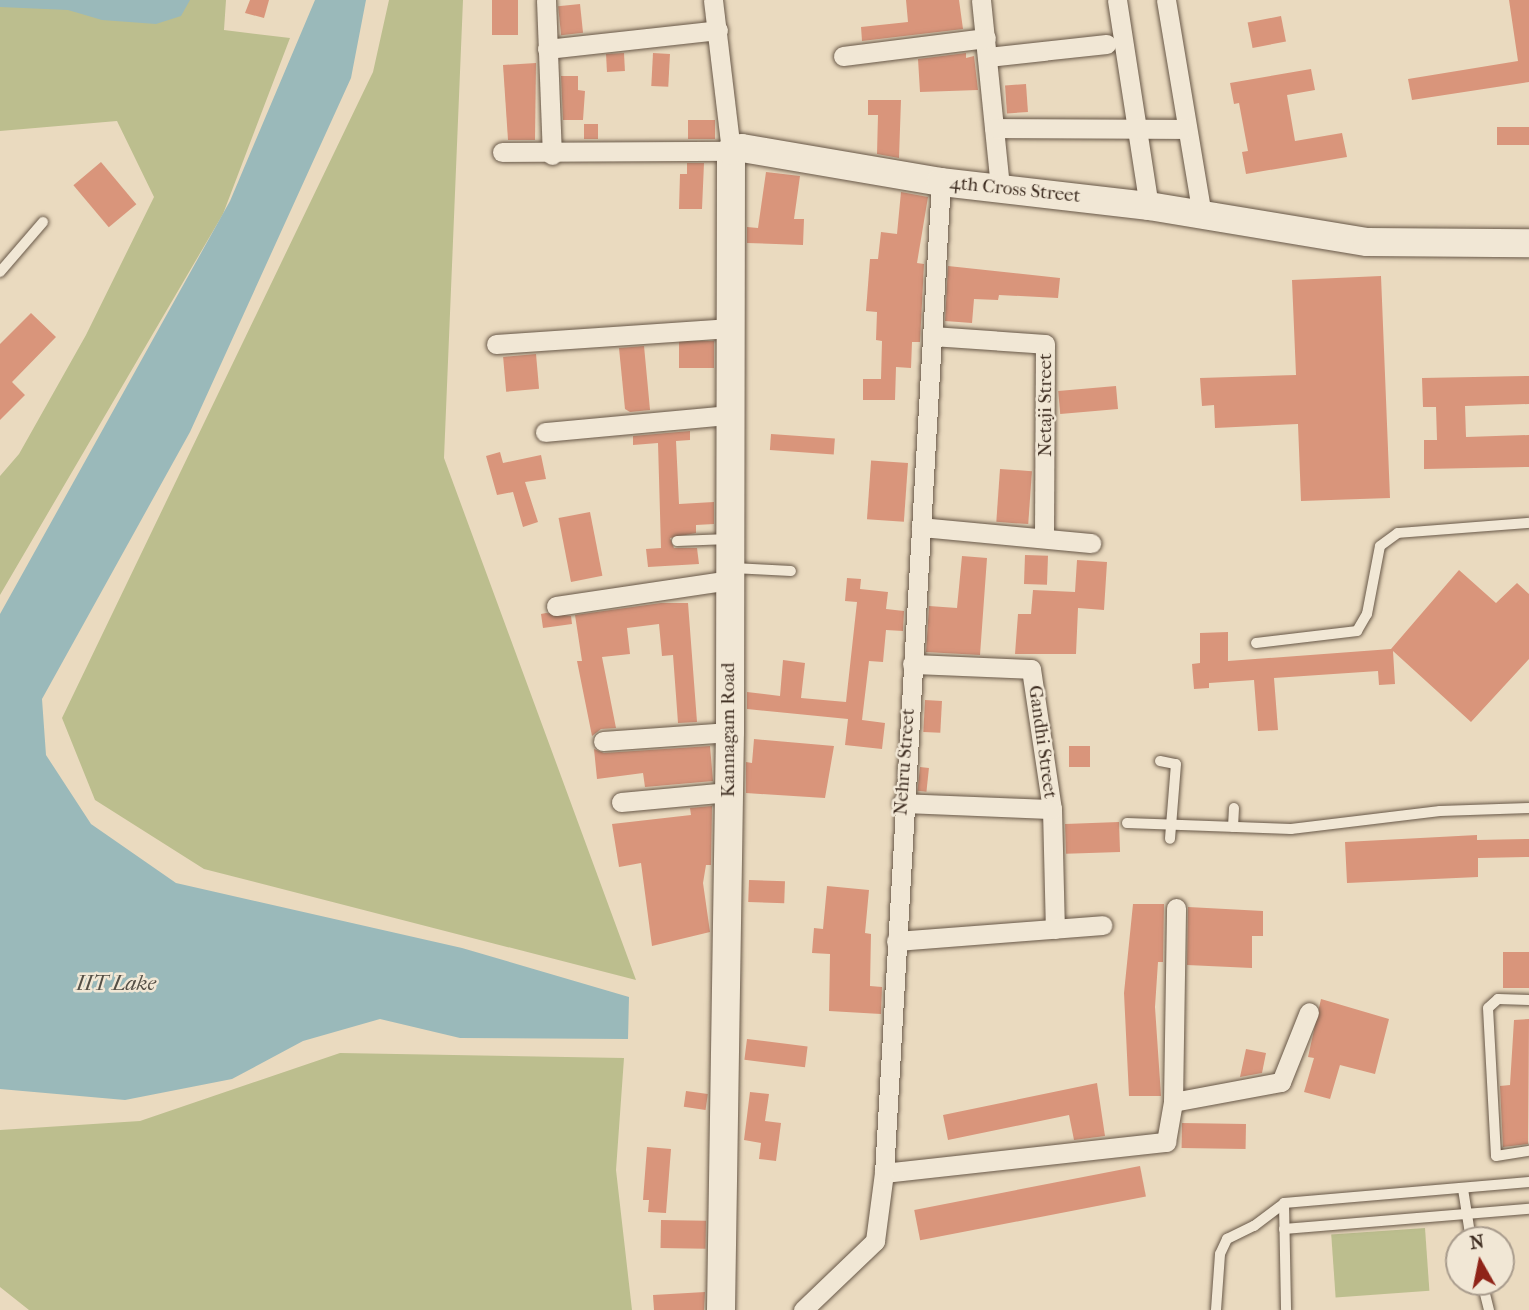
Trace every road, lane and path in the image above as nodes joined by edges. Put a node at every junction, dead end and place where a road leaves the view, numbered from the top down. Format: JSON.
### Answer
{"nodes":[{"id":1,"x":546,"y":0,"type":"edge"},
{"id":2,"x":713,"y":0,"type":"edge"},
{"id":3,"x":981,"y":0,"type":"edge"},
{"id":4,"x":1117,"y":0,"type":"edge"},
{"id":5,"x":1166,"y":0,"type":"edge"},
{"id":6,"x":718,"y":30,"type":"junction"},
{"id":7,"x":1106,"y":44,"type":"dead end"},
{"id":8,"x":987,"y":48,"type":"junction"},
{"id":9,"x":547,"y":49,"type":"junction"},
{"id":10,"x":843,"y":55,"type":"dead end"},
{"id":11,"x":994,"y":128,"type":"junction"},
{"id":12,"x":1139,"y":129,"type":"junction"},
{"id":13,"x":1185,"y":129,"type":"junction"},
{"id":14,"x":731,"y":151,"type":"junction"},
{"id":15,"x":502,"y":152,"type":"dead end"},
{"id":16,"x":552,"y":155,"type":"junction"},
{"id":17,"x":941,"y":182,"type":"junction"},
{"id":18,"x":1000,"y":187,"type":"junction"},
{"id":19,"x":1149,"y":206,"type":"junction"},
{"id":20,"x":1202,"y":216,"type":"junction"},
{"id":21,"x":43,"y":222,"type":"dead end"},
{"id":22,"x":1529,"y":243,"type":"edge"},
{"id":23,"x":0,"y":272,"type":"edge"},
{"id":24,"x":730,"y":328,"type":"junction"},
{"id":25,"x":932,"y":336,"type":"junction"},
{"id":26,"x":496,"y":344,"type":"dead end"},
{"id":27,"x":728,"y":415,"type":"junction"},
{"id":28,"x":545,"y":432,"type":"dead end"},
{"id":29,"x":1529,"y":523,"type":"edge"},
{"id":30,"x":921,"y":527,"type":"junction"},
{"id":31,"x":1044,"y":538,"type":"junction"},
{"id":32,"x":729,"y":539,"type":"junction"},
{"id":33,"x":677,"y":541,"type":"dead end"},
{"id":34,"x":1091,"y":542,"type":"dead end"},
{"id":35,"x":791,"y":571,"type":"dead end"},
{"id":36,"x":729,"y":574,"type":"junction"},
{"id":37,"x":556,"y":606,"type":"dead end"},
{"id":38,"x":1256,"y":643,"type":"dead end"},
{"id":39,"x":912,"y":664,"type":"junction"},
{"id":40,"x":730,"y":732,"type":"junction"},
{"id":41,"x":603,"y":741,"type":"dead end"},
{"id":42,"x":1160,"y":761,"type":"dead end"},
{"id":43,"x":729,"y":792,"type":"junction"},
{"id":44,"x":621,"y":802,"type":"dead end"},
{"id":45,"x":902,"y":803,"type":"junction"},
{"id":46,"x":1234,"y":808,"type":"dead end"},
{"id":47,"x":1529,"y":808,"type":"edge"},
{"id":48,"x":1052,"y":809,"type":"junction"},
{"id":49,"x":1127,"y":823,"type":"dead end"},
{"id":50,"x":1171,"y":824,"type":"junction"},
{"id":51,"x":1233,"y":827,"type":"junction"},
{"id":52,"x":1170,"y":839,"type":"dead end"},
{"id":53,"x":1176,"y":908,"type":"dead end"},
{"id":54,"x":1102,"y":925,"type":"dead end"},
{"id":55,"x":1055,"y":929,"type":"junction"},
{"id":56,"x":896,"y":942,"type":"junction"},
{"id":57,"x":1529,"y":1000,"type":"edge"},
{"id":58,"x":1309,"y":1012,"type":"dead end"},
{"id":59,"x":1173,"y":1102,"type":"junction"},
{"id":60,"x":1529,"y":1151,"type":"edge"},
{"id":61,"x":884,"y":1173,"type":"junction"},
{"id":62,"x":1529,"y":1182,"type":"edge"},
{"id":63,"x":1463,"y":1189,"type":"junction"},
{"id":64,"x":1284,"y":1203,"type":"junction"},
{"id":65,"x":1529,"y":1209,"type":"edge"},
{"id":66,"x":1465,"y":1215,"type":"junction"},
{"id":67,"x":1468,"y":1226,"type":"edge"},
{"id":68,"x":1284,"y":1229,"type":"junction"},
{"id":69,"x":721,"y":1310,"type":"edge"},
{"id":70,"x":803,"y":1310,"type":"edge"},
{"id":71,"x":1216,"y":1310,"type":"edge"},
{"id":72,"x":1286,"y":1310,"type":"edge"}],
"edges":[{"from":1,"to":9,"type":"street"},
{"from":2,"to":6,"type":"street"},
{"from":3,"to":8,"type":"street"},
{"from":4,"to":12,"type":"street"},
{"from":5,"to":13,"type":"street"},
{"from":6,"to":9,"type":"street"},
{"from":6,"to":14,"type":"street"},
{"from":7,"to":8,"type":"street"},
{"from":8,"to":10,"type":"street"},
{"from":8,"to":11,"type":"street"},
{"from":9,"to":16,"type":"street"},
{"from":11,"to":12,"type":"street"},
{"from":11,"to":18,"type":"street"},
{"from":12,"to":13,"type":"street"},
{"from":12,"to":19,"type":"street"},
{"from":13,"to":20,"type":"street"},
{"from":14,"to":16,"type":"street","name":"4th Cross Street"},
{"from":14,"to":17,"type":"street","name":"4th Cross Street"},
{"from":14,"to":24,"type":"street","name":"Kannagam Road"},
{"from":15,"to":16,"type":"street","name":"4th Cross Street"},
{"from":17,"to":18,"type":"street","name":"4th Cross Street"},
{"from":17,"to":25,"type":"street","name":"Nehru Street"},
{"from":18,"to":19,"type":"street","name":"4th Cross Street"},
{"from":19,"to":20,"type":"street","name":"4th Cross Street"},
{"from":20,"to":22,"type":"street","name":"4th Cross Street"},
{"from":21,"to":23,"type":"lane"},
{"from":24,"to":26,"type":"street"},
{"from":24,"to":27,"type":"street","name":"Kannagam Road"},
{"from":25,"to":30,"type":"street","name":"Nehru Street"},
{"from":25,"to":31,"type":"street","name":"Netaji Street"},
{"from":27,"to":28,"type":"street"},
{"from":27,"to":32,"type":"street","name":"Kannagam Road"},
{"from":29,"to":38,"type":"lane"},
{"from":30,"to":31,"type":"street"},
{"from":30,"to":39,"type":"street","name":"Nehru Street"},
{"from":31,"to":34,"type":"street"},
{"from":32,"to":33,"type":"lane"},
{"from":32,"to":36,"type":"street","name":"Kannagam Road"},
{"from":35,"to":36,"type":"lane"},
{"from":36,"to":37,"type":"street"},
{"from":36,"to":40,"type":"street","name":"Kannagam Road"},
{"from":39,"to":45,"type":"street","name":"Nehru Street"},
{"from":39,"to":48,"type":"street","name":"Gandhi Street"},
{"from":40,"to":41,"type":"street"},
{"from":40,"to":43,"type":"street","name":"Kannagam Road"},
{"from":42,"to":50,"type":"lane"},
{"from":43,"to":44,"type":"street"},
{"from":43,"to":69,"type":"street","name":"Kannagam Road"},
{"from":45,"to":48,"type":"street"},
{"from":45,"to":56,"type":"street","name":"Nehru Street"},
{"from":46,"to":51,"type":"lane"},
{"from":47,"to":51,"type":"lane"},
{"from":48,"to":55,"type":"street"},
{"from":49,"to":50,"type":"lane"},
{"from":50,"to":51,"type":"lane"},
{"from":50,"to":52,"type":"lane"},
{"from":53,"to":59,"type":"street"},
{"from":54,"to":55,"type":"street"},
{"from":55,"to":56,"type":"street"},
{"from":56,"to":61,"type":"street","name":"Nehru Street"},
{"from":57,"to":60,"type":"lane"},
{"from":58,"to":59,"type":"street"},
{"from":59,"to":61,"type":"street"},
{"from":61,"to":70,"type":"street","name":"Nehru Street"},
{"from":62,"to":63,"type":"lane"},
{"from":63,"to":64,"type":"lane"},
{"from":63,"to":66,"type":"lane"},
{"from":64,"to":68,"type":"lane"},
{"from":64,"to":71,"type":"lane"},
{"from":65,"to":66,"type":"lane"},
{"from":66,"to":67,"type":"lane"},
{"from":66,"to":68,"type":"lane"},
{"from":68,"to":72,"type":"lane"}]}
